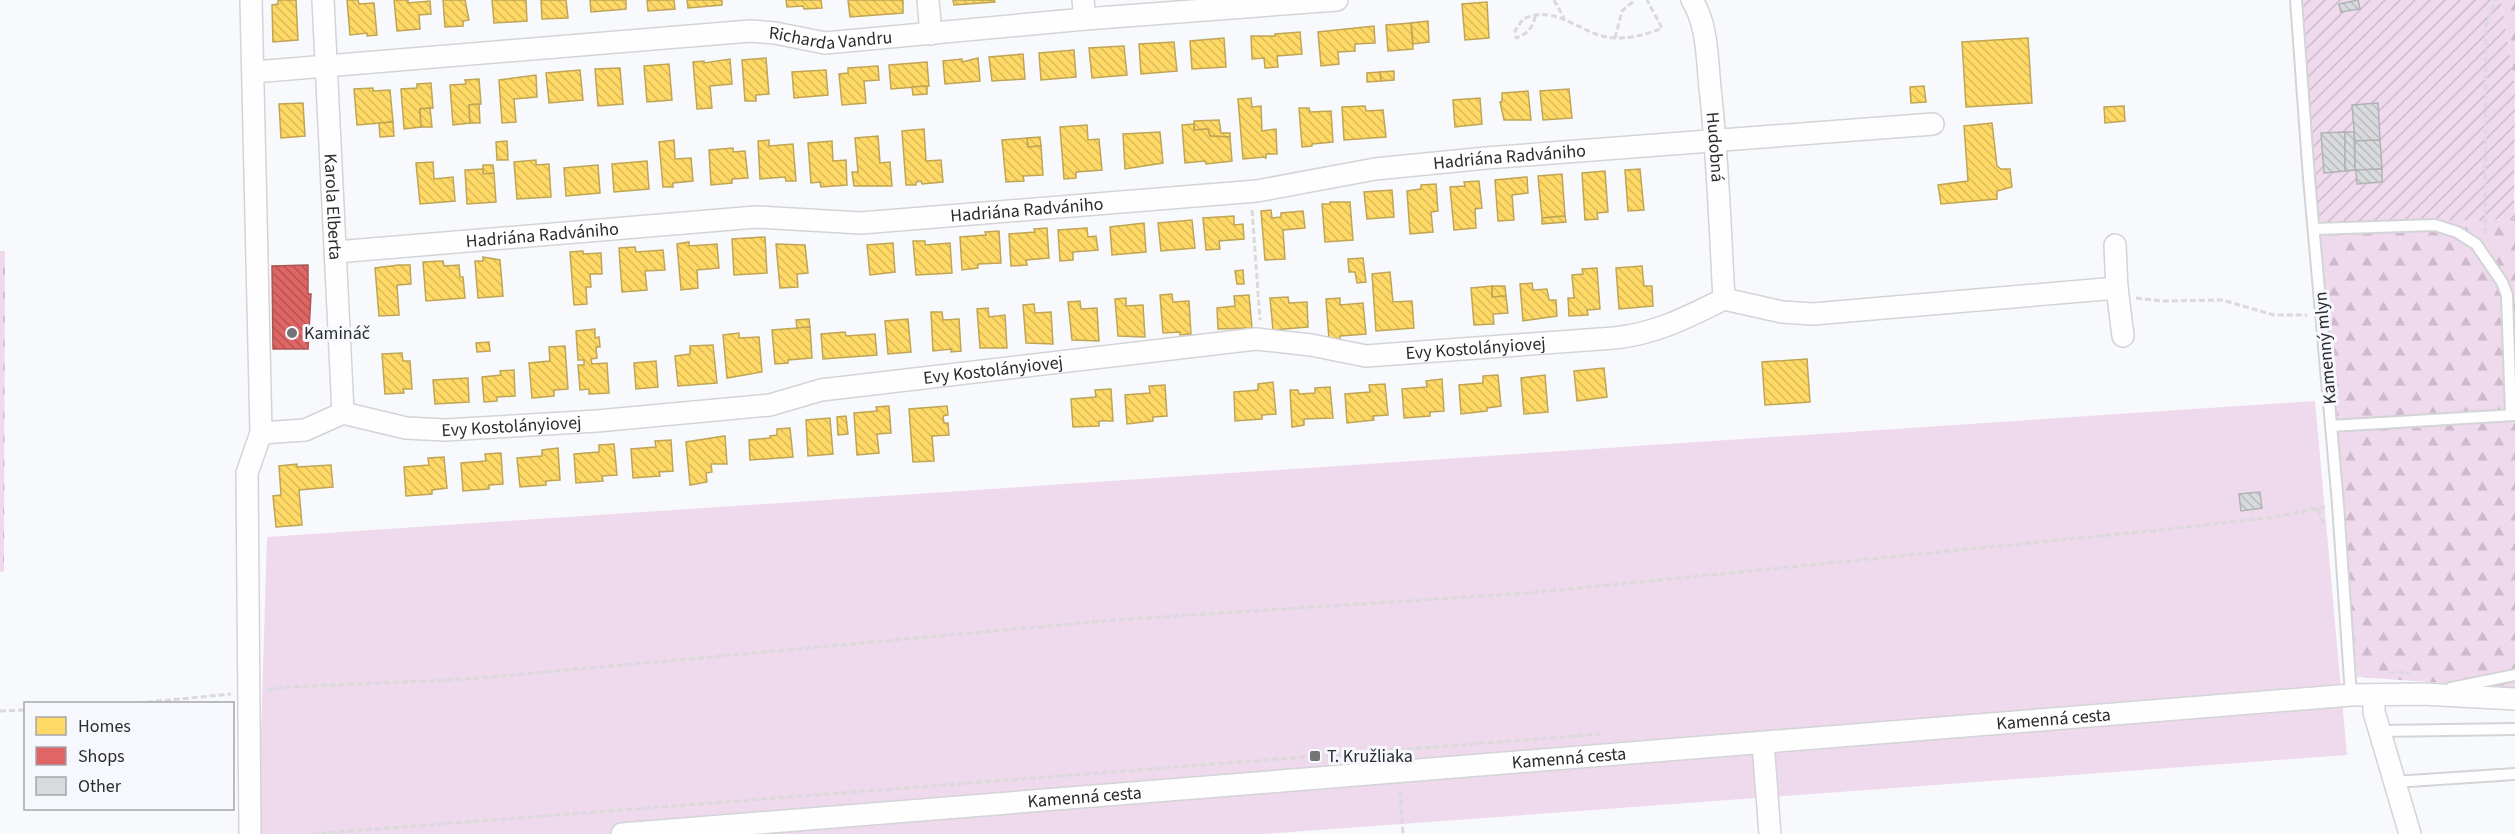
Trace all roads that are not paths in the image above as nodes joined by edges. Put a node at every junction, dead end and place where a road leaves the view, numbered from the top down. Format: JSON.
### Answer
{"nodes":[{"id":1,"x":251,"y":0,"type":"edge"},
{"id":2,"x":323,"y":0,"type":"edge"},
{"id":3,"x":928,"y":0,"type":"edge"},
{"id":4,"x":1336,"y":0,"type":"edge"},
{"id":5,"x":1692,"y":0,"type":"edge"},
{"id":6,"x":2296,"y":0,"type":"edge"},
{"id":7,"x":1240,"y":4,"type":"edge"},
{"id":8,"x":1084,"y":10,"type":"edge"},
{"id":9,"x":931,"y":34,"type":"junction"},
{"id":10,"x":325,"y":66,"type":"junction"},
{"id":11,"x":253,"y":72,"type":"junction"},
{"id":12,"x":1937,"y":124,"type":"dead end"},
{"id":13,"x":1716,"y":141,"type":"junction"},
{"id":14,"x":2314,"y":229,"type":"junction"},
{"id":15,"x":2115,"y":245,"type":"dead end"},
{"id":16,"x":336,"y":252,"type":"junction"},
{"id":17,"x":2118,"y":294,"type":"junction"},
{"id":18,"x":1724,"y":299,"type":"junction"},
{"id":19,"x":2123,"y":336,"type":"dead end"},
{"id":20,"x":343,"y":413,"type":"junction"},
{"id":21,"x":2513,"y":415,"type":"edge"},
{"id":22,"x":2331,"y":426,"type":"junction"},
{"id":23,"x":261,"y":433,"type":"junction"},
{"id":24,"x":2515,"y":675,"type":"edge"},
{"id":25,"x":2423,"y":694,"type":"junction"},
{"id":26,"x":2351,"y":695,"type":"junction"},
{"id":27,"x":2374,"y":697,"type":"junction"},
{"id":28,"x":2515,"y":699,"type":"edge"},
{"id":29,"x":2515,"y":729,"type":"edge"},
{"id":30,"x":2380,"y":731,"type":"junction"},
{"id":31,"x":1763,"y":743,"type":"junction"},
{"id":32,"x":2515,"y":774,"type":"edge"},
{"id":33,"x":2394,"y":782,"type":"junction"},
{"id":34,"x":250,"y":834,"type":"edge"},
{"id":35,"x":622,"y":834,"type":"edge"},
{"id":36,"x":1770,"y":834,"type":"edge"},
{"id":37,"x":2409,"y":834,"type":"edge"}],
"edges":[{"from":1,"to":11,"type":"street"},
{"from":2,"to":10,"type":"street","name":"Karola Elberta"},
{"from":3,"to":9,"type":"street"},
{"from":4,"to":7,"type":"street","name":"Richarda Vandru"},
{"from":5,"to":13,"type":"street","name":"Hudobná"},
{"from":6,"to":14,"type":"lane","name":"Kamenný mlyn"},
{"from":7,"to":8,"type":"street","name":"Richarda Vandru"},
{"from":8,"to":9,"type":"street","name":"Richarda Vandru"},
{"from":9,"to":10,"type":"street","name":"Richarda Vandru"},
{"from":10,"to":11,"type":"street","name":"Richarda Vandru"},
{"from":10,"to":16,"type":"street","name":"Karola Elberta"},
{"from":11,"to":23,"type":"street"},
{"from":12,"to":13,"type":"street","name":"Hadriána Radvániho"},
{"from":13,"to":16,"type":"street","name":"Hadriána Radvániho"},
{"from":13,"to":18,"type":"street","name":"Hudobná"},
{"from":14,"to":21,"type":"lane"},
{"from":14,"to":22,"type":"lane","name":"Kamenný mlyn"},
{"from":15,"to":17,"type":"street"},
{"from":16,"to":20,"type":"street","name":"Karola Elberta"},
{"from":17,"to":18,"type":"street"},
{"from":17,"to":19,"type":"street"},
{"from":18,"to":20,"type":"street","name":"Evy Kostolányiovej"},
{"from":20,"to":23,"type":"street"},
{"from":21,"to":22,"type":"lane"},
{"from":22,"to":26,"type":"lane","name":"Kamenný mlyn"},
{"from":23,"to":34,"type":"street"},
{"from":24,"to":25,"type":"lane"},
{"from":25,"to":27,"type":"street","name":"Kamenná cesta"},
{"from":25,"to":28,"type":"street","name":"Kamenná cesta"},
{"from":26,"to":27,"type":"street","name":"Kamenná cesta"},
{"from":26,"to":31,"type":"street","name":"Kamenná cesta"},
{"from":27,"to":30,"type":"street"},
{"from":29,"to":30,"type":"lane"},
{"from":30,"to":33,"type":"street"},
{"from":31,"to":35,"type":"street","name":"Kamenná cesta"},
{"from":31,"to":36,"type":"street"},
{"from":32,"to":33,"type":"lane"},
{"from":33,"to":37,"type":"street"}]}
